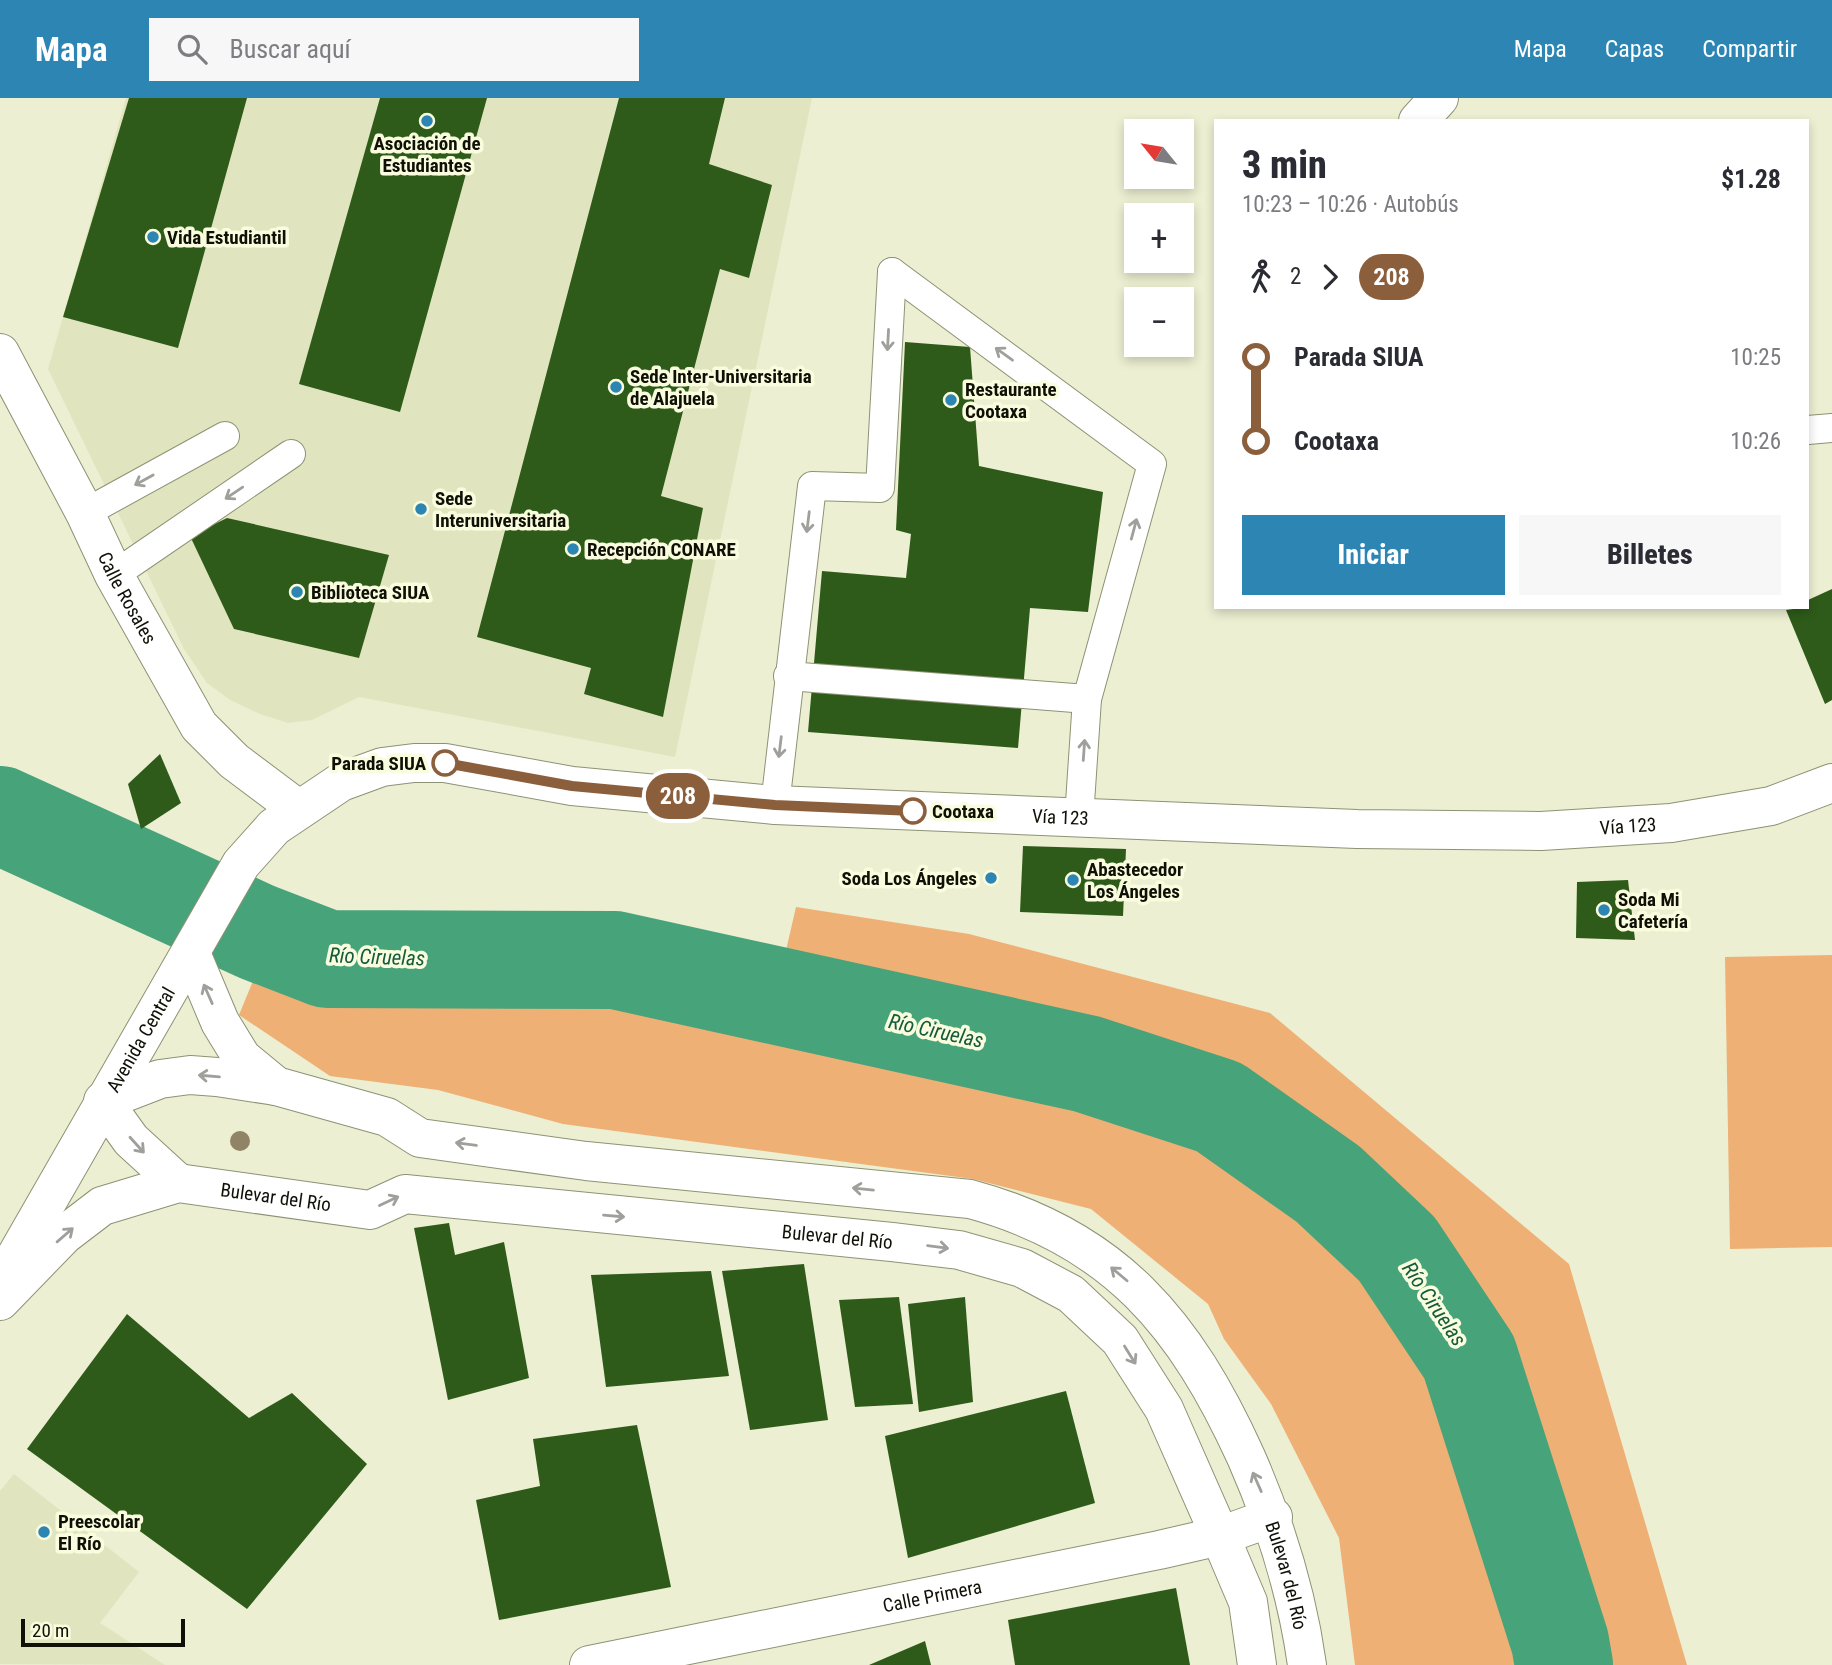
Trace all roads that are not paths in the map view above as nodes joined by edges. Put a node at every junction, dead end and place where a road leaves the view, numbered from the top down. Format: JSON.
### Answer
{"nodes":[{"id":1,"x":1439,"y":98,"type":"edge"},
{"id":2,"x":1420,"y":119,"type":"edge"},
{"id":3,"x":0,"y":353,"type":"edge"},
{"id":4,"x":1832,"y":428,"type":"edge"},
{"id":5,"x":1809,"y":430,"type":"edge"},
{"id":6,"x":225,"y":436,"type":"dead end"},
{"id":7,"x":290,"y":454,"type":"dead end"},
{"id":8,"x":85,"y":513,"type":"junction"},
{"id":9,"x":114,"y":575,"type":"junction"},
{"id":10,"x":788,"y":676,"type":"junction"},
{"id":11,"x":1087,"y":699,"type":"junction"},
{"id":12,"x":1832,"y":783,"type":"edge"},
{"id":13,"x":775,"y":805,"type":"junction"},
{"id":14,"x":298,"y":809,"type":"junction"},
{"id":15,"x":1079,"y":818,"type":"junction"},
{"id":16,"x":195,"y":945,"type":"junction"},
{"id":17,"x":276,"y":1086,"type":"junction"},
{"id":18,"x":103,"y":1101,"type":"junction"},
{"id":19,"x":510,"y":1150,"type":"junction"},
{"id":20,"x":178,"y":1183,"type":"junction"},
{"id":21,"x":503,"y":1206,"type":"junction"},
{"id":22,"x":0,"y":1284,"type":"edge"},
{"id":23,"x":0,"y":1301,"type":"edge"},
{"id":24,"x":1273,"y":1517,"type":"junction"},
{"id":25,"x":1220,"y":1536,"type":"junction"},
{"id":26,"x":589,"y":1665,"type":"edge"},
{"id":27,"x":1257,"y":1665,"type":"edge"},
{"id":28,"x":1307,"y":1665,"type":"edge"}],
"edges":[{"from":1,"to":2,"type":"street"},
{"from":3,"to":8,"type":"street","name":"Calle Rosales"},
{"from":4,"to":5,"type":"lane"},
{"from":6,"to":8,"type":"lane","one_way":true},
{"from":7,"to":9,"type":"lane","one_way":true},
{"from":8,"to":9,"type":"street","name":"Calle Rosales"},
{"from":9,"to":14,"type":"street","name":"Calle Rosales"},
{"from":10,"to":11,"type":"lane"},
{"from":11,"to":10,"type":"lane","one_way":true},
{"from":10,"to":13,"type":"lane","one_way":true},
{"from":15,"to":11,"type":"lane","one_way":true},
{"from":12,"to":15,"type":"street","name":"Vía 123"},
{"from":13,"to":14,"type":"street","name":"Vía 123"},
{"from":13,"to":15,"type":"street","name":"Vía 123"},
{"from":14,"to":16,"type":"street","name":"Avenida Central"},
{"from":17,"to":16,"type":"street","name":"Bulevar del Río","one_way":true},
{"from":16,"to":18,"type":"street","name":"Avenida Central"},
{"from":17,"to":18,"type":"street","name":"Bulevar del Río","one_way":true},
{"from":19,"to":17,"type":"street","name":"Bulevar del Río","one_way":true},
{"from":18,"to":20,"type":"street","one_way":true},
{"from":18,"to":22,"type":"street","name":"Avenida Central"},
{"from":19,"to":21,"type":"street"},
{"from":24,"to":19,"type":"street","name":"Bulevar del Río","one_way":true},
{"from":20,"to":21,"type":"street","name":"Bulevar del Río","one_way":true},
{"from":23,"to":20,"type":"street","name":"Bulevar del Río","one_way":true},
{"from":21,"to":25,"type":"street","name":"Bulevar del Río","one_way":true},
{"from":24,"to":25,"type":"street","name":"Calle Primera"},
{"from":24,"to":28,"type":"street","name":"Bulevar del Río"},
{"from":25,"to":26,"type":"street","name":"Calle Primera"},
{"from":25,"to":27,"type":"street","name":"Bulevar del Río"}]}
